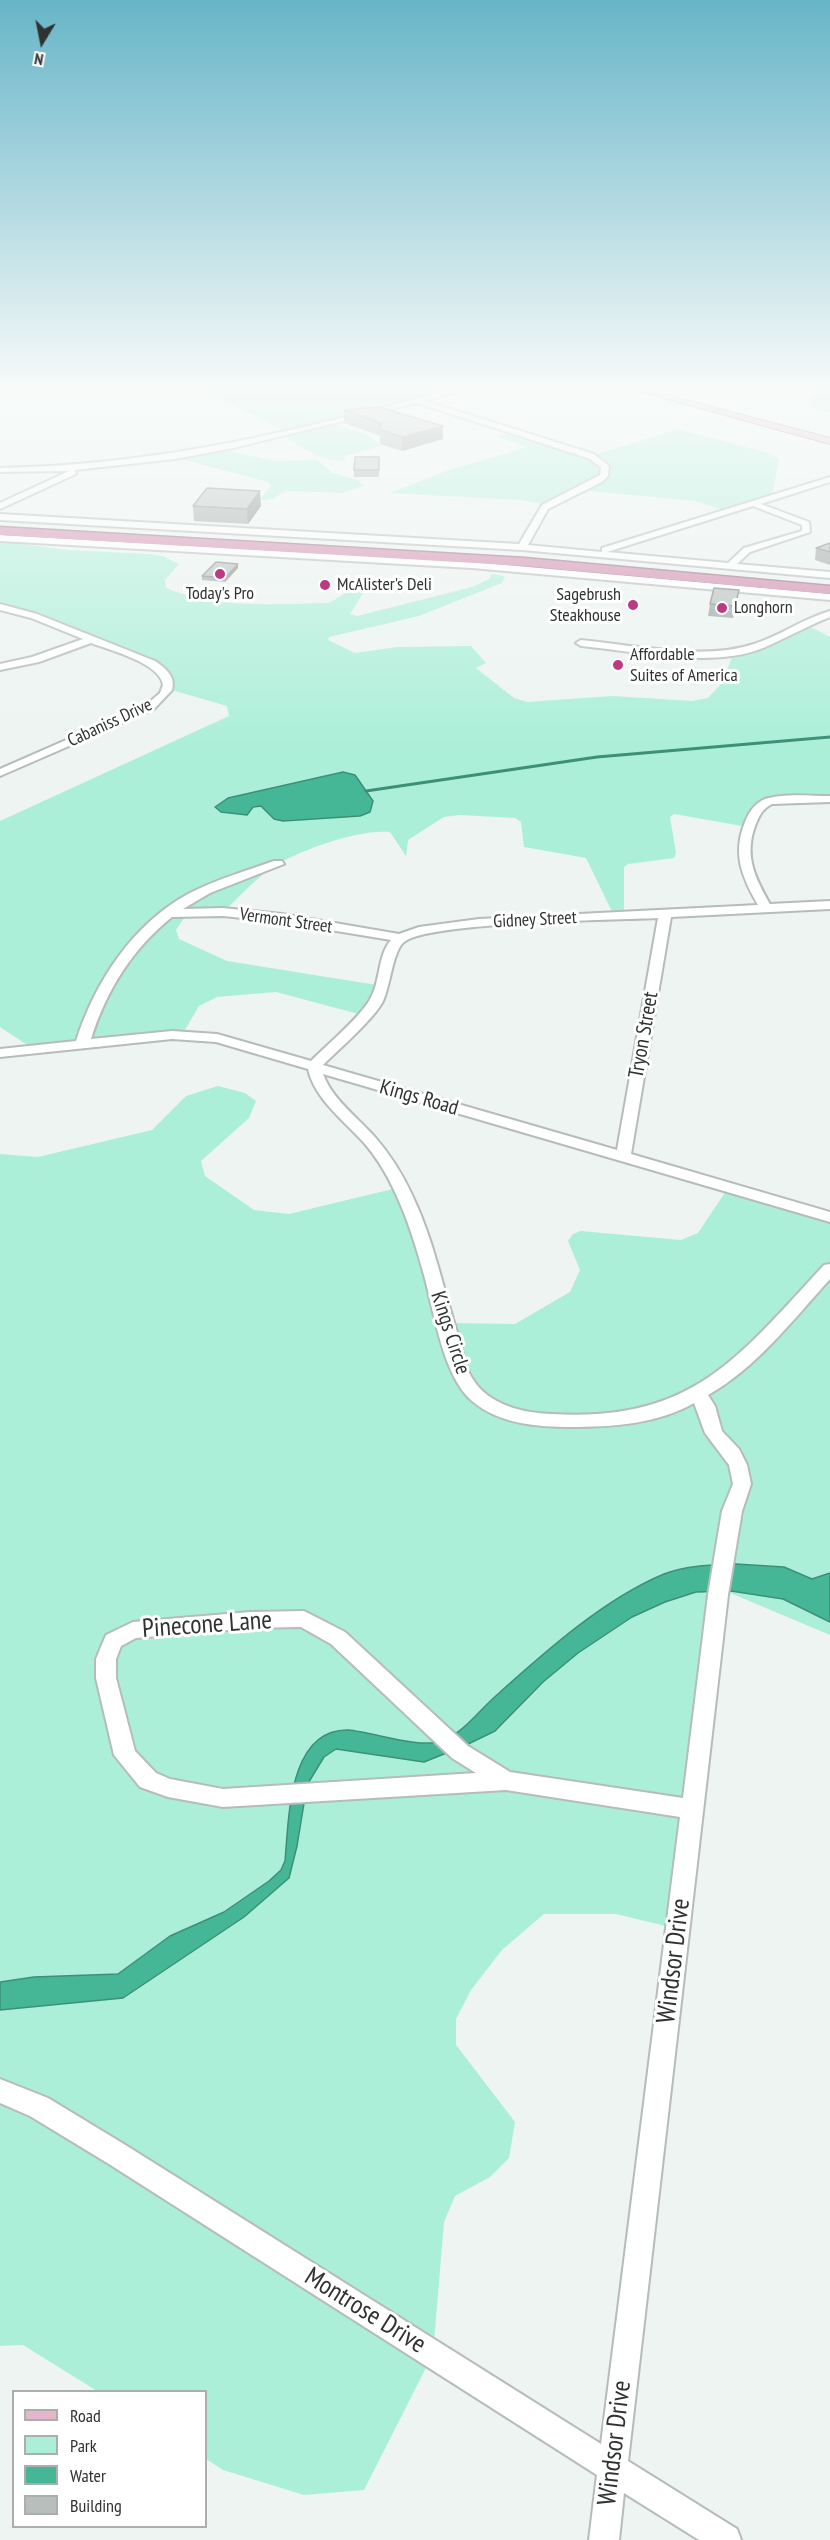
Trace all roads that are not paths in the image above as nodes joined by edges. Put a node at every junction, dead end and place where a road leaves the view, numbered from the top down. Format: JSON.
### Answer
{"nodes":[{"id":1,"x":545,"y":508,"type":"edge"},
{"id":2,"x":739,"y":508,"type":"edge"},
{"id":3,"x":764,"y":508,"type":"edge"},
{"id":4,"x":0,"y":517,"type":"edge"},
{"id":5,"x":0,"y":524,"type":"edge"},
{"id":6,"x":0,"y":531,"type":"edge"},
{"id":7,"x":0,"y":538,"type":"edge"},
{"id":8,"x":302,"y":544,"type":"junction"},
{"id":9,"x":522,"y":547,"type":"junction"},
{"id":10,"x":596,"y":556,"type":"junction"},
{"id":11,"x":731,"y":565,"type":"junction"},
{"id":12,"x":830,"y":575,"type":"edge"},
{"id":13,"x":830,"y":586,"type":"edge"},
{"id":14,"x":830,"y":597,"type":"edge"},
{"id":15,"x":0,"y":607,"type":"edge"},
{"id":16,"x":830,"y":614,"type":"edge"},
{"id":17,"x":92,"y":639,"type":"junction"},
{"id":18,"x":581,"y":643,"type":"dead end"},
{"id":19,"x":0,"y":667,"type":"edge"},
{"id":20,"x":0,"y":773,"type":"edge"},
{"id":21,"x":830,"y":799,"type":"edge"},
{"id":22,"x":278,"y":864,"type":"dead end"},
{"id":23,"x":830,"y":905,"type":"edge"},
{"id":24,"x":766,"y":908,"type":"junction"},
{"id":25,"x":171,"y":912,"type":"junction"},
{"id":26,"x":665,"y":913,"type":"junction"},
{"id":27,"x":400,"y":938,"type":"junction"},
{"id":28,"x":82,"y":1044,"type":"junction"},
{"id":29,"x":0,"y":1053,"type":"edge"},
{"id":30,"x":314,"y":1066,"type":"junction"},
{"id":31,"x":623,"y":1157,"type":"junction"},
{"id":32,"x":830,"y":1217,"type":"edge"},
{"id":33,"x":830,"y":1269,"type":"edge"},
{"id":34,"x":698,"y":1395,"type":"junction"},
{"id":35,"x":506,"y":1781,"type":"junction"},
{"id":36,"x":693,"y":1809,"type":"junction"},
{"id":37,"x":0,"y":2091,"type":"edge"},
{"id":38,"x":612,"y":2468,"type":"junction"},
{"id":39,"x":604,"y":2540,"type":"edge"},
{"id":40,"x":726,"y":2540,"type":"edge"}],
"edges":[{"from":1,"to":9,"type":"street"},
{"from":2,"to":10,"type":"street"},
{"from":3,"to":11,"type":"street"},
{"from":4,"to":8,"type":"street"},
{"from":5,"to":8,"type":"highway"},
{"from":6,"to":8,"type":"highway"},
{"from":7,"to":8,"type":"street"},
{"from":8,"to":9,"type":"street"},
{"from":8,"to":10,"type":"highway"},
{"from":8,"to":13,"type":"highway"},
{"from":8,"to":14,"type":"street"},
{"from":9,"to":10,"type":"street"},
{"from":10,"to":11,"type":"street"},
{"from":10,"to":13,"type":"highway"},
{"from":11,"to":12,"type":"street"},
{"from":15,"to":17,"type":"street","name":"Cabaniss Drive"},
{"from":16,"to":18,"type":"street"},
{"from":17,"to":19,"type":"street"},
{"from":17,"to":20,"type":"street","name":"Cabaniss Drive"},
{"from":21,"to":24,"type":"street"},
{"from":22,"to":25,"type":"street"},
{"from":23,"to":24,"type":"street","name":"Gidney Street"},
{"from":24,"to":26,"type":"street","name":"Gidney Street"},
{"from":25,"to":27,"type":"street","name":"Vermont Street"},
{"from":25,"to":28,"type":"street"},
{"from":26,"to":27,"type":"street","name":"Gidney Street"},
{"from":26,"to":31,"type":"street","name":"Tryon Street"},
{"from":27,"to":30,"type":"street"},
{"from":28,"to":29,"type":"street","name":"Kings Road"},
{"from":28,"to":30,"type":"street","name":"Kings Road"},
{"from":30,"to":31,"type":"street","name":"Kings Road"},
{"from":30,"to":34,"type":"street","name":"Kings Circle"},
{"from":31,"to":32,"type":"street","name":"Kings Road"},
{"from":33,"to":34,"type":"street","name":"Kings Circle"},
{"from":34,"to":36,"type":"street","name":"Windsor Drive"},
{"from":35,"to":35,"type":"street","name":"Pinecone Lane"},
{"from":35,"to":36,"type":"street","name":"Pinecone Lane"},
{"from":36,"to":38,"type":"street","name":"Windsor Drive"},
{"from":37,"to":38,"type":"street","name":"Montrose Drive"},
{"from":38,"to":39,"type":"street","name":"Windsor Drive"},
{"from":38,"to":40,"type":"street","name":"Montrose Drive"}]}
